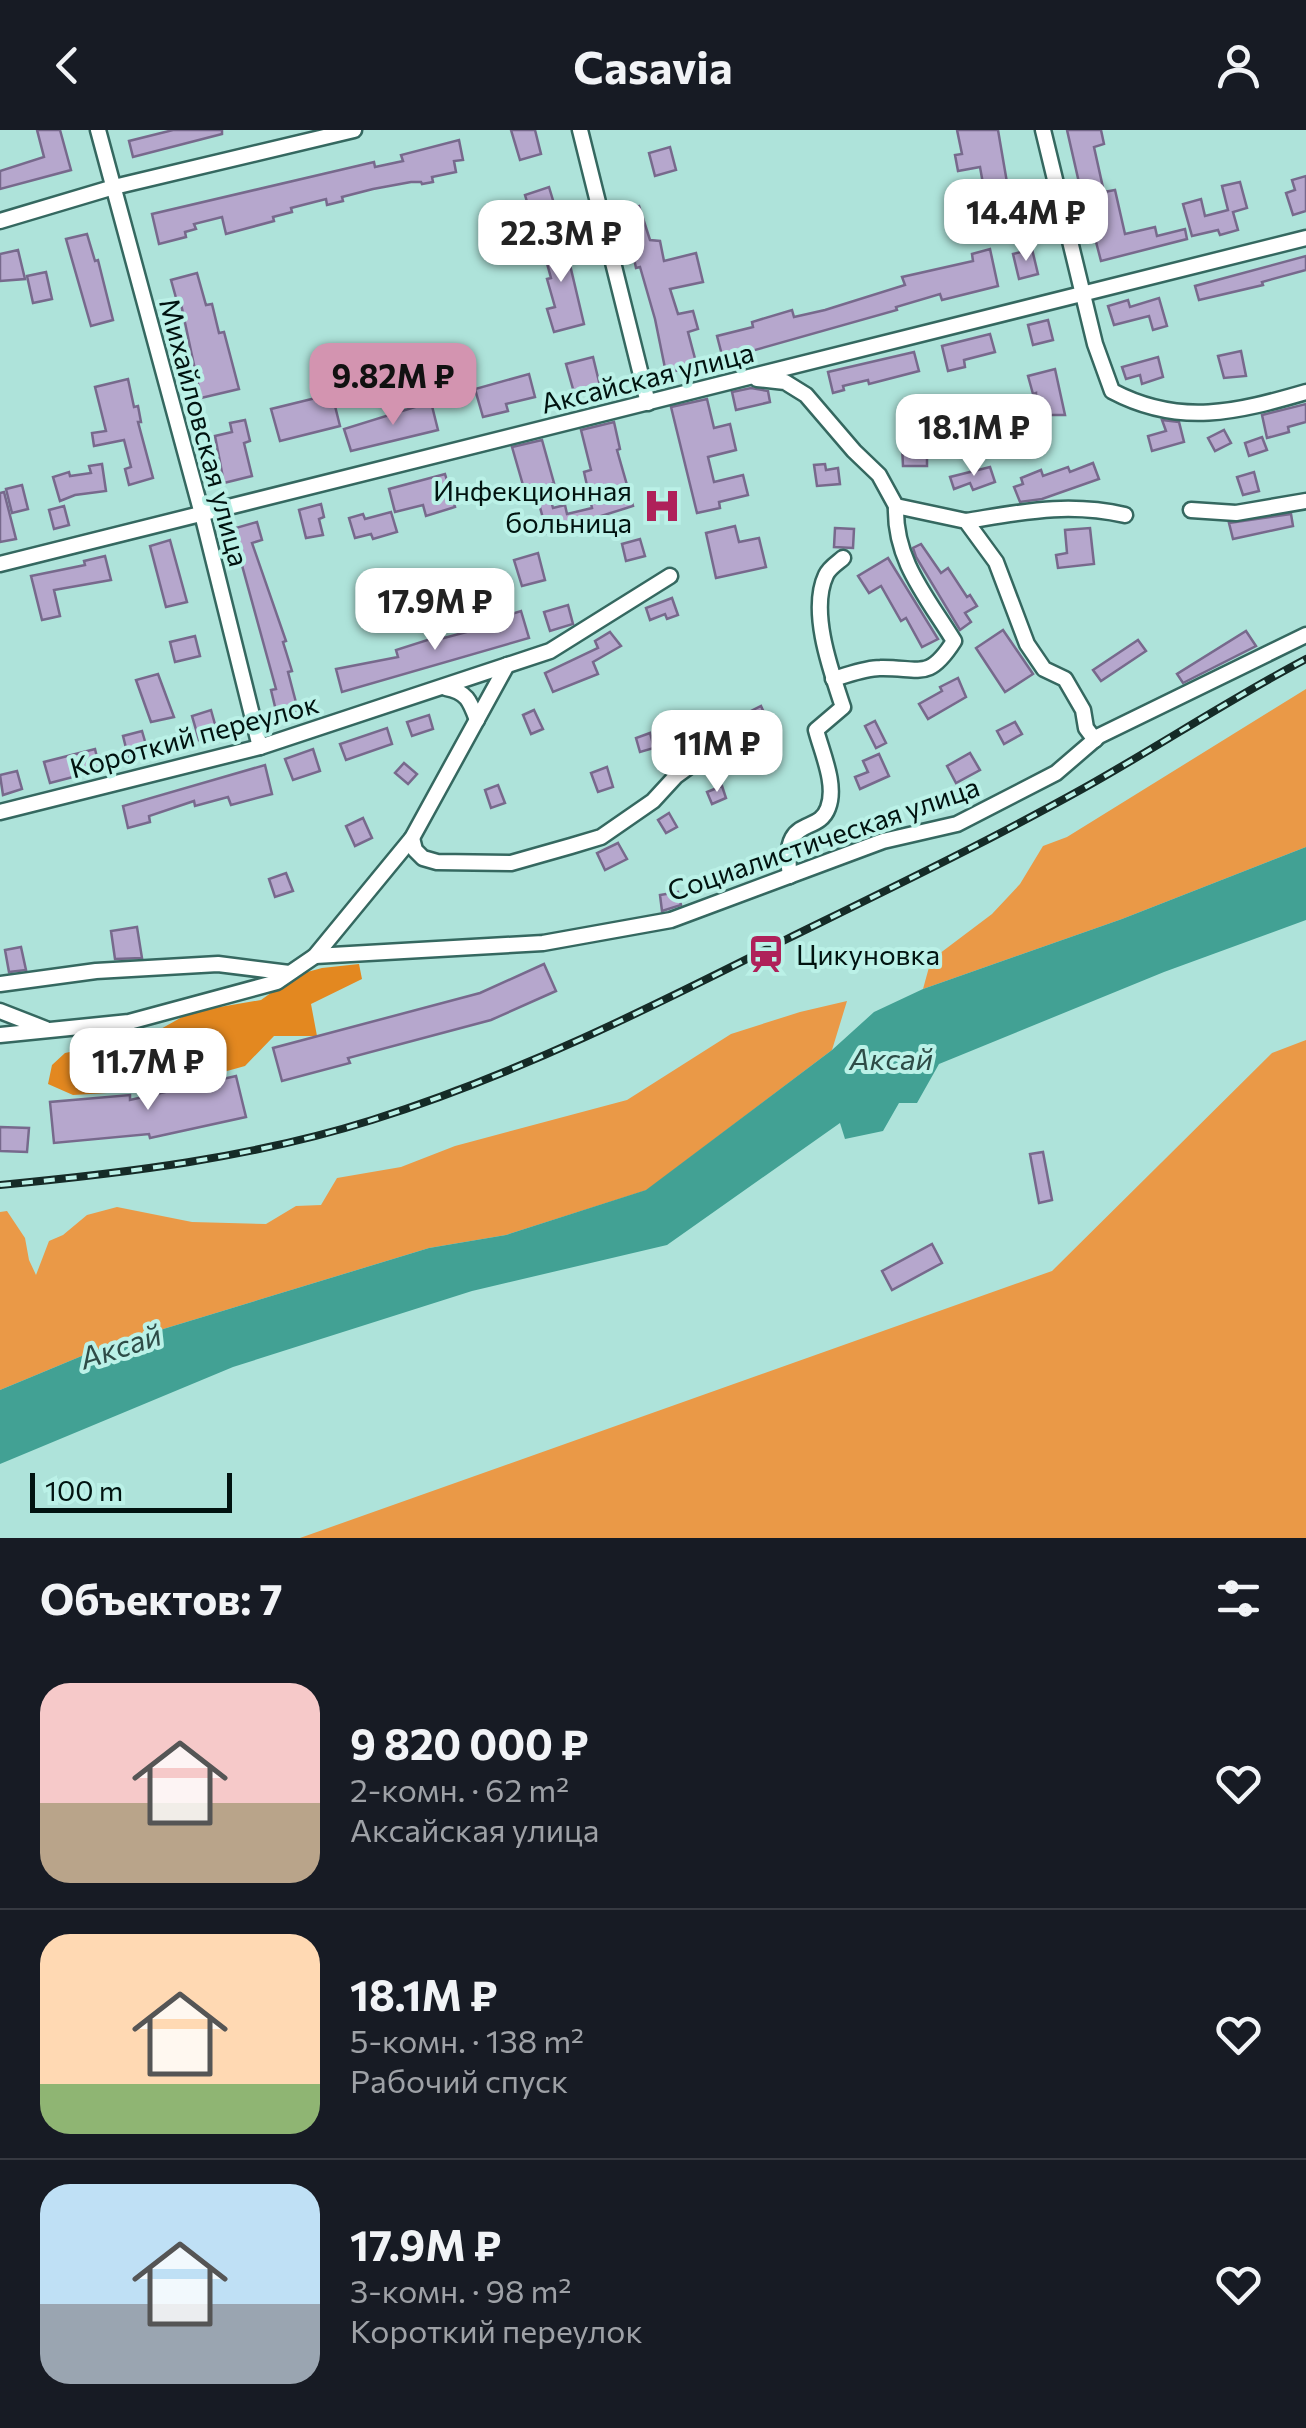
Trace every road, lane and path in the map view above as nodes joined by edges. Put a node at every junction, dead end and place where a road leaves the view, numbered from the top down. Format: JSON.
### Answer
{"nodes":[{"id":1,"x":98,"y":130,"type":"edge"},
{"id":2,"x":354,"y":130,"type":"edge"},
{"id":3,"x":580,"y":130,"type":"edge"},
{"id":4,"x":1043,"y":130,"type":"edge"},
{"id":5,"x":114,"y":186,"type":"junction"},
{"id":6,"x":0,"y":221,"type":"edge"},
{"id":7,"x":1306,"y":238,"type":"edge"},
{"id":8,"x":1082,"y":295,"type":"junction"},
{"id":9,"x":746,"y":377,"type":"junction"},
{"id":10,"x":1306,"y":392,"type":"edge"},
{"id":11,"x":648,"y":403,"type":"junction"},
{"id":12,"x":1306,"y":501,"type":"edge"},
{"id":13,"x":896,"y":506,"type":"junction"},
{"id":14,"x":1191,"y":510,"type":"dead end"},
{"id":15,"x":202,"y":514,"type":"junction"},
{"id":16,"x":1125,"y":515,"type":"dead end"},
{"id":17,"x":966,"y":521,"type":"junction"},
{"id":18,"x":843,"y":558,"type":"dead end"},
{"id":19,"x":0,"y":564,"type":"edge"},
{"id":20,"x":670,"y":576,"type":"dead end"},
{"id":21,"x":1306,"y":635,"type":"edge"},
{"id":22,"x":507,"y":665,"type":"junction"},
{"id":23,"x":834,"y":679,"type":"junction"},
{"id":24,"x":440,"y":688,"type":"junction"},
{"id":25,"x":477,"y":720,"type":"junction"},
{"id":26,"x":726,"y":739,"type":"dead end"},
{"id":27,"x":1095,"y":740,"type":"junction"},
{"id":28,"x":260,"y":747,"type":"junction"},
{"id":29,"x":0,"y":812,"type":"edge"},
{"id":30,"x":412,"y":838,"type":"junction"},
{"id":31,"x":790,"y":876,"type":"junction"},
{"id":32,"x":315,"y":956,"type":"junction"},
{"id":33,"x":289,"y":973,"type":"junction"},
{"id":34,"x":0,"y":984,"type":"edge"},
{"id":35,"x":0,"y":1011,"type":"edge"},
{"id":36,"x":50,"y":1030,"type":"junction"},
{"id":37,"x":0,"y":1036,"type":"edge"}],
"edges":[{"from":1,"to":5,"type":"street","name":"Михайловская улица"},
{"from":2,"to":5,"type":"street"},
{"from":3,"to":11,"type":"street"},
{"from":4,"to":8,"type":"street"},
{"from":5,"to":6,"type":"street"},
{"from":5,"to":15,"type":"street","name":"Михайловская улица"},
{"from":7,"to":8,"type":"street","name":"Аксайская улица"},
{"from":8,"to":9,"type":"street","name":"Аксайская улица"},
{"from":8,"to":10,"type":"street"},
{"from":9,"to":11,"type":"street","name":"Аксайская улица"},
{"from":9,"to":13,"type":"street"},
{"from":11,"to":15,"type":"street","name":"Аксайская улица"},
{"from":12,"to":14,"type":"street"},
{"from":13,"to":17,"type":"street"},
{"from":13,"to":23,"type":"street"},
{"from":15,"to":19,"type":"street","name":"Аксайская улица"},
{"from":15,"to":28,"type":"street","name":"Михайловская улица"},
{"from":16,"to":17,"type":"street"},
{"from":17,"to":27,"type":"street"},
{"from":18,"to":23,"type":"street"},
{"from":20,"to":22,"type":"street","name":"Короткий переулок"},
{"from":21,"to":27,"type":"street","name":"Социалистическая улица"},
{"from":22,"to":24,"type":"street","name":"Короткий переулок"},
{"from":22,"to":25,"type":"street"},
{"from":23,"to":31,"type":"street"},
{"from":24,"to":25,"type":"street"},
{"from":24,"to":28,"type":"street","name":"Короткий переулок"},
{"from":25,"to":30,"type":"street"},
{"from":26,"to":30,"type":"street"},
{"from":27,"to":31,"type":"street","name":"Социалистическая улица"},
{"from":28,"to":29,"type":"street","name":"Короткий переулок"},
{"from":30,"to":32,"type":"street"},
{"from":31,"to":32,"type":"street","name":"Социалистическая улица"},
{"from":32,"to":33,"type":"street"},
{"from":33,"to":34,"type":"street"},
{"from":33,"to":36,"type":"street"},
{"from":35,"to":36,"type":"street"},
{"from":36,"to":37,"type":"street"}]}
